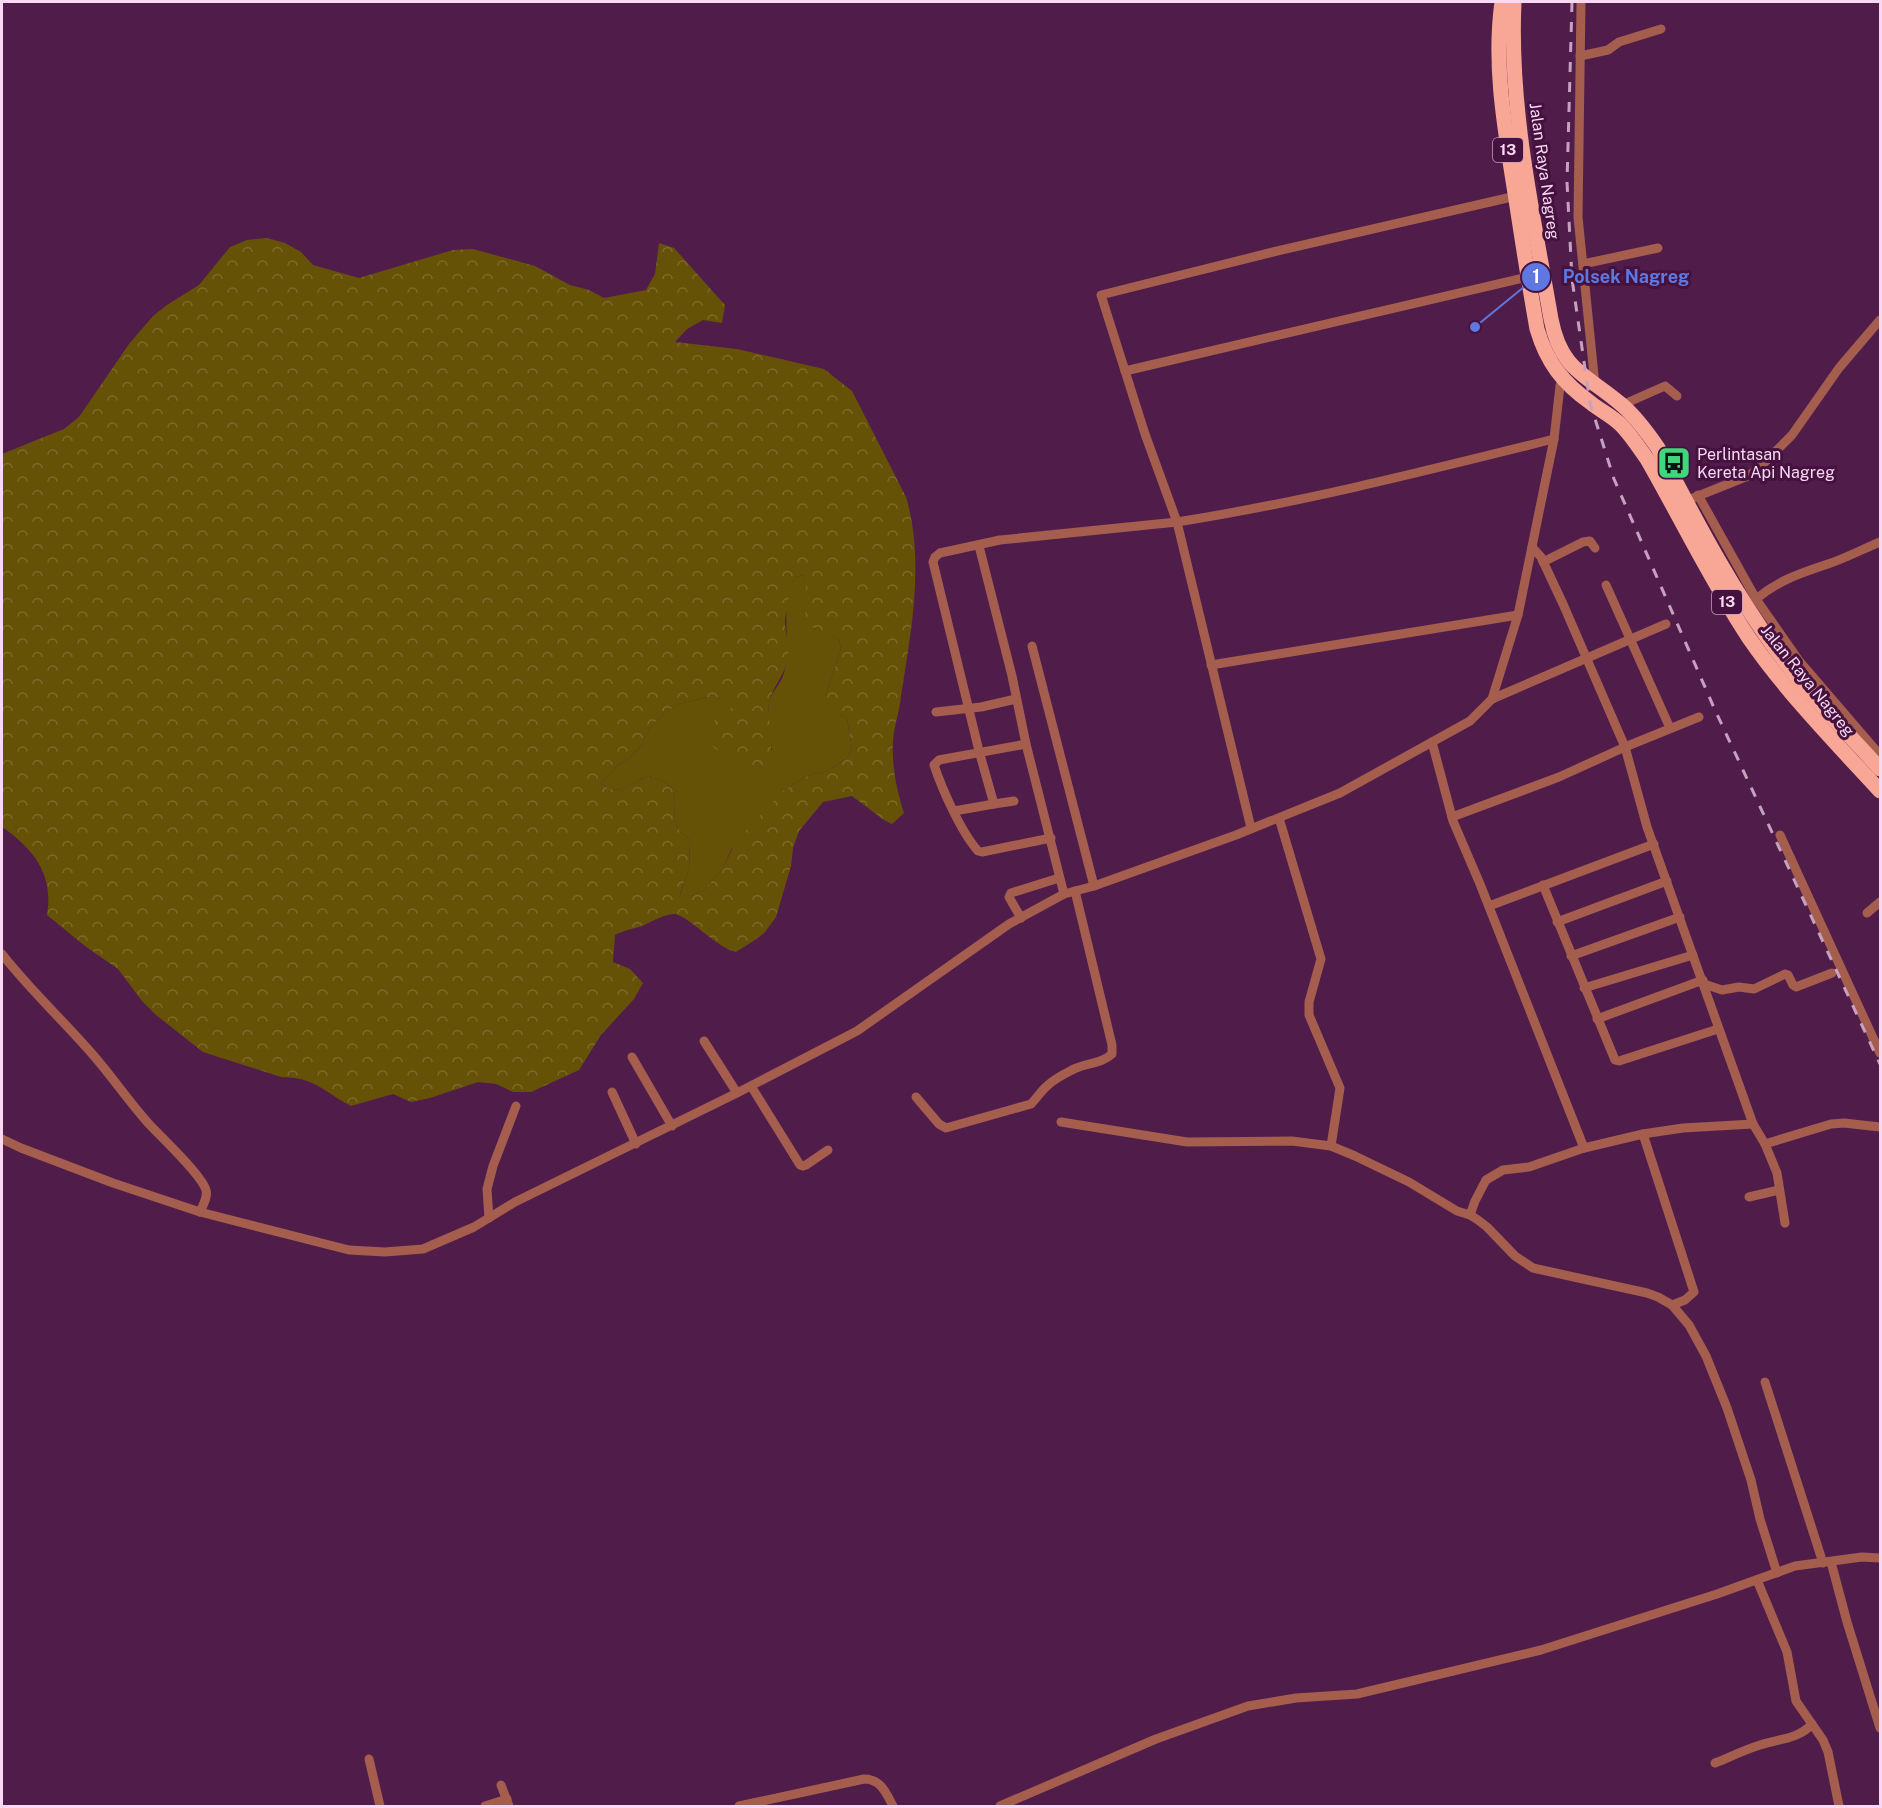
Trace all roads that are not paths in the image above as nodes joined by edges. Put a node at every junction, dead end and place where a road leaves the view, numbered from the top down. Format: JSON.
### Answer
{"nodes":[{"id":1,"x":1502,"y":2,"type":"edge"},
{"id":2,"x":1514,"y":2,"type":"edge"},
{"id":3,"x":1581,"y":2,"type":"edge"},
{"id":4,"x":1661,"y":29,"type":"dead end"},
{"id":5,"x":1580,"y":56,"type":"junction"},
{"id":6,"x":1515,"y":196,"type":"junction"},
{"id":7,"x":1658,"y":248,"type":"dead end"},
{"id":8,"x":1583,"y":264,"type":"junction"},
{"id":9,"x":1528,"y":277,"type":"junction"},
{"id":10,"x":1881,"y":320,"type":"edge"},
{"id":11,"x":1570,"y":364,"type":"junction"},
{"id":12,"x":1125,"y":371,"type":"junction"},
{"id":13,"x":1562,"y":378,"type":"junction"},
{"id":14,"x":1596,"y":385,"type":"junction"},
{"id":15,"x":1677,"y":396,"type":"dead end"},
{"id":16,"x":1622,"y":405,"type":"junction"},
{"id":17,"x":1554,"y":439,"type":"junction"},
{"id":18,"x":1692,"y":498,"type":"junction"},
{"id":19,"x":1177,"y":522,"type":"junction"},
{"id":20,"x":1881,"y":542,"type":"edge"},
{"id":21,"x":979,"y":546,"type":"junction"},
{"id":22,"x":1533,"y":547,"type":"junction"},
{"id":23,"x":1595,"y":548,"type":"dead end"},
{"id":24,"x":1543,"y":562,"type":"junction"},
{"id":25,"x":1606,"y":585,"type":"dead end"},
{"id":26,"x":1756,"y":599,"type":"junction"},
{"id":27,"x":1518,"y":615,"type":"junction"},
{"id":28,"x":1666,"y":624,"type":"dead end"},
{"id":29,"x":1631,"y":640,"type":"junction"},
{"id":30,"x":1032,"y":646,"type":"dead end"},
{"id":31,"x":1587,"y":658,"type":"junction"},
{"id":32,"x":1210,"y":665,"type":"junction"},
{"id":33,"x":1016,"y":699,"type":"junction"},
{"id":34,"x":1492,"y":699,"type":"junction"},
{"id":35,"x":969,"y":708,"type":"junction"},
{"id":36,"x":936,"y":712,"type":"dead end"},
{"id":37,"x":1700,"y":717,"type":"dead end"},
{"id":38,"x":1670,"y":728,"type":"junction"},
{"id":39,"x":1432,"y":742,"type":"junction"},
{"id":40,"x":1026,"y":744,"type":"junction"},
{"id":41,"x":1625,"y":747,"type":"junction"},
{"id":42,"x":979,"y":751,"type":"junction"},
{"id":43,"x":1878,"y":760,"type":"edge"},
{"id":44,"x":1881,"y":791,"type":"edge"},
{"id":45,"x":1014,"y":801,"type":"dead end"},
{"id":46,"x":994,"y":804,"type":"junction"},
{"id":47,"x":954,"y":811,"type":"junction"},
{"id":48,"x":1452,"y":817,"type":"junction"},
{"id":49,"x":1279,"y":818,"type":"junction"},
{"id":50,"x":1251,"y":828,"type":"junction"},
{"id":51,"x":1780,"y":835,"type":"dead end"},
{"id":52,"x":1051,"y":838,"type":"junction"},
{"id":53,"x":1654,"y":844,"type":"junction"},
{"id":54,"x":1059,"y":878,"type":"junction"},
{"id":55,"x":1667,"y":880,"type":"junction"},
{"id":56,"x":1543,"y":885,"type":"junction"},
{"id":57,"x":1094,"y":886,"type":"junction"},
{"id":58,"x":1075,"y":891,"type":"junction"},
{"id":59,"x":1064,"y":894,"type":"junction"},
{"id":60,"x":1881,"y":902,"type":"edge"},
{"id":61,"x":1489,"y":906,"type":"junction"},
{"id":62,"x":1867,"y":912,"type":"dead end"},
{"id":63,"x":1680,"y":917,"type":"junction"},
{"id":64,"x":1021,"y":918,"type":"junction"},
{"id":65,"x":1557,"y":922,"type":"junction"},
{"id":66,"x":2,"y":954,"type":"edge"},
{"id":67,"x":1693,"y":955,"type":"junction"},
{"id":68,"x":1571,"y":956,"type":"junction"},
{"id":69,"x":1837,"y":971,"type":"junction"},
{"id":70,"x":1703,"y":982,"type":"junction"},
{"id":71,"x":1584,"y":988,"type":"junction"},
{"id":72,"x":1597,"y":1019,"type":"junction"},
{"id":73,"x":1718,"y":1029,"type":"junction"},
{"id":74,"x":704,"y":1041,"type":"dead end"},
{"id":75,"x":1881,"y":1053,"type":"edge"},
{"id":76,"x":632,"y":1057,"type":"dead end"},
{"id":77,"x":751,"y":1086,"type":"junction"},
{"id":78,"x":612,"y":1092,"type":"dead end"},
{"id":79,"x":737,"y":1093,"type":"junction"},
{"id":80,"x":916,"y":1097,"type":"dead end"},
{"id":81,"x":516,"y":1106,"type":"dead end"},
{"id":82,"x":1061,"y":1122,"type":"dead end"},
{"id":83,"x":1753,"y":1124,"type":"junction"},
{"id":84,"x":672,"y":1126,"type":"junction"},
{"id":85,"x":1881,"y":1127,"type":"edge"},
{"id":86,"x":1643,"y":1134,"type":"junction"},
{"id":87,"x":2,"y":1139,"type":"edge"},
{"id":88,"x":636,"y":1144,"type":"junction"},
{"id":89,"x":1765,"y":1144,"type":"junction"},
{"id":90,"x":1331,"y":1146,"type":"junction"},
{"id":91,"x":1584,"y":1148,"type":"junction"},
{"id":92,"x":828,"y":1150,"type":"dead end"},
{"id":93,"x":1779,"y":1190,"type":"junction"},
{"id":94,"x":1749,"y":1197,"type":"dead end"},
{"id":95,"x":200,"y":1212,"type":"junction"},
{"id":96,"x":1470,"y":1215,"type":"junction"},
{"id":97,"x":489,"y":1218,"type":"junction"},
{"id":98,"x":1785,"y":1223,"type":"dead end"},
{"id":99,"x":1672,"y":1305,"type":"junction"},
{"id":100,"x":1765,"y":1382,"type":"dead end"},
{"id":101,"x":1881,"y":1558,"type":"edge"},
{"id":102,"x":1827,"y":1562,"type":"junction"},
{"id":103,"x":1777,"y":1573,"type":"junction"},
{"id":104,"x":1757,"y":1580,"type":"junction"},
{"id":105,"x":1812,"y":1724,"type":"junction"},
{"id":106,"x":1881,"y":1728,"type":"edge"},
{"id":107,"x":369,"y":1760,"type":"dead end"},
{"id":108,"x":1715,"y":1763,"type":"dead end"},
{"id":109,"x":501,"y":1785,"type":"dead end"},
{"id":110,"x":508,"y":1803,"type":"edge"},
{"id":111,"x":380,"y":1806,"type":"edge"},
{"id":112,"x":485,"y":1806,"type":"edge"},
{"id":113,"x":740,"y":1806,"type":"edge"},
{"id":114,"x":893,"y":1806,"type":"edge"},
{"id":115,"x":1000,"y":1806,"type":"edge"},
{"id":116,"x":1839,"y":1806,"type":"edge"}],
"edges":[{"from":1,"to":6,"type":"highway","name":"Jalan Raya Nagreg","number":"13"},
{"from":2,"to":11,"type":"highway","name":"Jalan Raya Nagreg","number":"13"},
{"from":3,"to":5,"type":"street"},
{"from":4,"to":5,"type":"street"},
{"from":5,"to":8,"type":"street"},
{"from":6,"to":9,"type":"highway","name":"Jalan Raya Nagreg","number":"13"},
{"from":6,"to":12,"type":"street"},
{"from":7,"to":8,"type":"street"},
{"from":8,"to":14,"type":"street"},
{"from":9,"to":12,"type":"street"},
{"from":9,"to":13,"type":"highway","name":"Jalan Raya Nagreg","number":"13"},
{"from":10,"to":18,"type":"street"},
{"from":11,"to":13,"type":"street"},
{"from":11,"to":14,"type":"highway","name":"Jalan Raya Nagreg","number":"13"},
{"from":12,"to":19,"type":"street"},
{"from":13,"to":17,"type":"street"},
{"from":13,"to":44,"type":"highway","name":"Jalan Raya Nagreg","number":"13"},
{"from":14,"to":16,"type":"highway","name":"Jalan Raya Nagreg","number":"13"},
{"from":15,"to":16,"type":"street"},
{"from":16,"to":18,"type":"highway","name":"Jalan Raya Nagreg","number":"13"},
{"from":17,"to":19,"type":"street"},
{"from":17,"to":22,"type":"street"},
{"from":18,"to":26,"type":"street"},
{"from":18,"to":43,"type":"highway","name":"Jalan Raya Nagreg","number":"13"},
{"from":19,"to":21,"type":"street"},
{"from":19,"to":32,"type":"street"},
{"from":20,"to":26,"type":"street"},
{"from":21,"to":33,"type":"street"},
{"from":21,"to":35,"type":"street"},
{"from":22,"to":24,"type":"street"},
{"from":22,"to":27,"type":"street"},
{"from":23,"to":24,"type":"street"},
{"from":24,"to":31,"type":"street"},
{"from":25,"to":29,"type":"street"},
{"from":26,"to":43,"type":"street"},
{"from":27,"to":32,"type":"street"},
{"from":27,"to":34,"type":"street"},
{"from":28,"to":29,"type":"street"},
{"from":29,"to":31,"type":"street"},
{"from":29,"to":38,"type":"street"},
{"from":30,"to":57,"type":"street"},
{"from":31,"to":34,"type":"street"},
{"from":31,"to":41,"type":"street"},
{"from":32,"to":50,"type":"street"},
{"from":33,"to":35,"type":"street"},
{"from":33,"to":40,"type":"street"},
{"from":34,"to":39,"type":"street"},
{"from":35,"to":36,"type":"street"},
{"from":35,"to":42,"type":"street"},
{"from":37,"to":38,"type":"street"},
{"from":38,"to":41,"type":"street"},
{"from":39,"to":48,"type":"street"},
{"from":39,"to":49,"type":"street"},
{"from":40,"to":42,"type":"street"},
{"from":40,"to":52,"type":"street"},
{"from":41,"to":48,"type":"street"},
{"from":41,"to":53,"type":"street"},
{"from":42,"to":46,"type":"street"},
{"from":42,"to":47,"type":"street"},
{"from":45,"to":46,"type":"street"},
{"from":46,"to":47,"type":"street"},
{"from":47,"to":52,"type":"street"},
{"from":48,"to":61,"type":"street"},
{"from":49,"to":50,"type":"street"},
{"from":49,"to":90,"type":"street"},
{"from":50,"to":57,"type":"street"},
{"from":51,"to":69,"type":"street"},
{"from":52,"to":54,"type":"street"},
{"from":53,"to":55,"type":"street"},
{"from":53,"to":56,"type":"street"},
{"from":54,"to":59,"type":"street"},
{"from":54,"to":64,"type":"street"},
{"from":55,"to":63,"type":"street"},
{"from":55,"to":65,"type":"street"},
{"from":56,"to":61,"type":"street"},
{"from":56,"to":65,"type":"street"},
{"from":57,"to":58,"type":"street"},
{"from":58,"to":59,"type":"street"},
{"from":58,"to":80,"type":"street"},
{"from":59,"to":64,"type":"street"},
{"from":60,"to":62,"type":"street"},
{"from":61,"to":91,"type":"street"},
{"from":63,"to":67,"type":"street"},
{"from":63,"to":68,"type":"street"},
{"from":64,"to":77,"type":"street"},
{"from":65,"to":68,"type":"street"},
{"from":66,"to":95,"type":"street"},
{"from":67,"to":70,"type":"street"},
{"from":67,"to":71,"type":"street"},
{"from":68,"to":71,"type":"street"},
{"from":69,"to":70,"type":"street"},
{"from":69,"to":75,"type":"street"},
{"from":70,"to":72,"type":"street"},
{"from":70,"to":73,"type":"street"},
{"from":71,"to":72,"type":"street"},
{"from":72,"to":73,"type":"street"},
{"from":73,"to":83,"type":"street"},
{"from":74,"to":79,"type":"street"},
{"from":76,"to":84,"type":"street"},
{"from":77,"to":79,"type":"street"},
{"from":77,"to":92,"type":"street"},
{"from":78,"to":88,"type":"street"},
{"from":79,"to":84,"type":"street"},
{"from":81,"to":97,"type":"street"},
{"from":82,"to":90,"type":"street"},
{"from":83,"to":86,"type":"street"},
{"from":83,"to":89,"type":"street"},
{"from":84,"to":88,"type":"street"},
{"from":85,"to":89,"type":"street"},
{"from":86,"to":91,"type":"street"},
{"from":86,"to":99,"type":"street"},
{"from":87,"to":95,"type":"street"},
{"from":88,"to":97,"type":"street"},
{"from":89,"to":93,"type":"street"},
{"from":90,"to":96,"type":"street"},
{"from":91,"to":96,"type":"street"},
{"from":93,"to":94,"type":"street"},
{"from":93,"to":98,"type":"street"},
{"from":95,"to":97,"type":"street"},
{"from":96,"to":99,"type":"street"},
{"from":99,"to":103,"type":"street"},
{"from":100,"to":102,"type":"street"},
{"from":101,"to":102,"type":"street"},
{"from":102,"to":103,"type":"street"},
{"from":102,"to":106,"type":"street"},
{"from":103,"to":104,"type":"street"},
{"from":104,"to":105,"type":"street"},
{"from":104,"to":115,"type":"street"},
{"from":105,"to":108,"type":"street"},
{"from":105,"to":116,"type":"street"},
{"from":107,"to":111,"type":"street"},
{"from":109,"to":110,"type":"street"},
{"from":110,"to":112,"type":"street"},
{"from":113,"to":114,"type":"street"}]}
